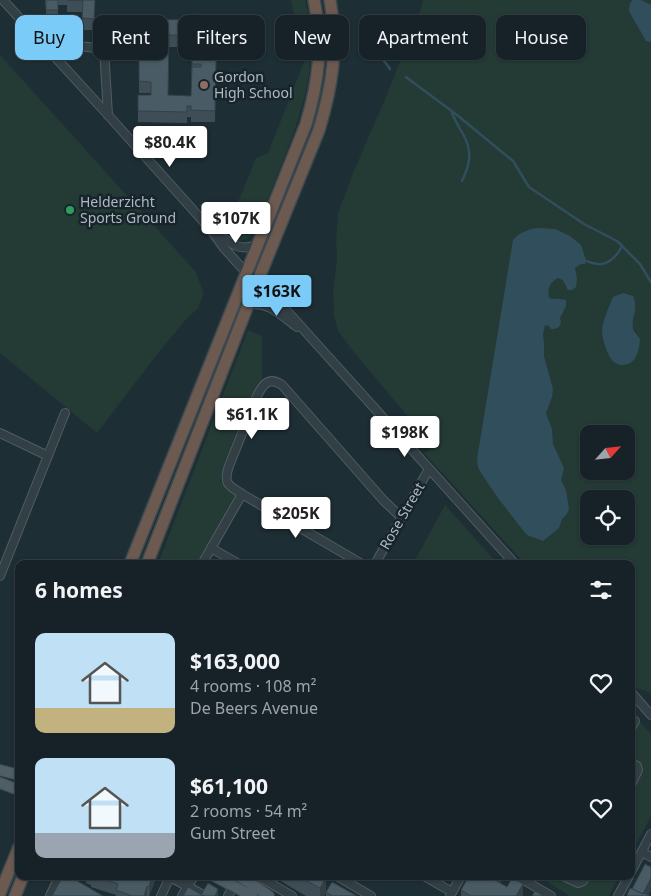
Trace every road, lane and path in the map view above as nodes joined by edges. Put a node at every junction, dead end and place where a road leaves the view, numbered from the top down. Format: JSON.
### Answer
{"nodes":[{"id":1,"x":2,"y":0,"type":"edge"},
{"id":2,"x":314,"y":0,"type":"edge"},
{"id":3,"x":330,"y":0,"type":"edge"},
{"id":4,"x":16,"y":15,"type":"edge"},
{"id":5,"x":58,"y":60,"type":"edge"},
{"id":6,"x":105,"y":60,"type":"edge"},
{"id":7,"x":108,"y":115,"type":"junction"},
{"id":8,"x":211,"y":230,"type":"junction"},
{"id":9,"x":257,"y":245,"type":"junction"},
{"id":10,"x":246,"y":272,"type":"junction"},
{"id":11,"x":258,"y":282,"type":"junction"},
{"id":12,"x":248,"y":305,"type":"junction"},
{"id":13,"x":311,"y":337,"type":"junction"},
{"id":14,"x":65,"y":413,"type":"dead end"},
{"id":15,"x":0,"y":433,"type":"edge"},
{"id":16,"x":48,"y":456,"type":"junction"},
{"id":17,"x":429,"y":469,"type":"junction"},
{"id":18,"x":242,"y":494,"type":"junction"},
{"id":19,"x":401,"y":517,"type":"junction"},
{"id":20,"x":211,"y":548,"type":"junction"},
{"id":21,"x":132,"y":560,"type":"edge"},
{"id":22,"x":149,"y":560,"type":"edge"},
{"id":23,"x":204,"y":560,"type":"edge"},
{"id":24,"x":232,"y":560,"type":"edge"},
{"id":25,"x":355,"y":560,"type":"edge"},
{"id":26,"x":377,"y":560,"type":"edge"},
{"id":27,"x":511,"y":560,"type":"edge"},
{"id":28,"x":0,"y":576,"type":"edge"},
{"id":29,"x":635,"y":696,"type":"edge"},
{"id":30,"x":651,"y":714,"type":"edge"},
{"id":31,"x":635,"y":765,"type":"edge"},
{"id":32,"x":0,"y":770,"type":"edge"},
{"id":33,"x":15,"y":774,"type":"edge"},
{"id":34,"x":635,"y":778,"type":"edge"},
{"id":35,"x":0,"y":783,"type":"edge"},
{"id":36,"x":15,"y":789,"type":"edge"},
{"id":37,"x":651,"y":834,"type":"edge"},
{"id":38,"x":642,"y":852,"type":"junction"},
{"id":39,"x":15,"y":857,"type":"edge"},
{"id":40,"x":651,"y":857,"type":"edge"},
{"id":41,"x":635,"y":865,"type":"edge"},
{"id":42,"x":21,"y":880,"type":"edge"},
{"id":43,"x":58,"y":880,"type":"edge"},
{"id":44,"x":75,"y":880,"type":"edge"},
{"id":45,"x":169,"y":880,"type":"edge"},
{"id":46,"x":176,"y":880,"type":"edge"},
{"id":47,"x":192,"y":880,"type":"edge"},
{"id":48,"x":222,"y":880,"type":"edge"},
{"id":49,"x":245,"y":880,"type":"edge"},
{"id":50,"x":265,"y":880,"type":"edge"},
{"id":51,"x":344,"y":880,"type":"edge"},
{"id":52,"x":430,"y":880,"type":"edge"},
{"id":53,"x":459,"y":880,"type":"edge"},
{"id":54,"x":522,"y":880,"type":"edge"},
{"id":55,"x":572,"y":880,"type":"edge"},
{"id":56,"x":584,"y":880,"type":"edge"},
{"id":57,"x":627,"y":880,"type":"edge"},
{"id":58,"x":78,"y":882,"type":"edge"},
{"id":59,"x":188,"y":886,"type":"junction"},
{"id":60,"x":233,"y":886,"type":"junction"},
{"id":61,"x":0,"y":893,"type":"edge"},
{"id":62,"x":538,"y":893,"type":"edge"},
{"id":63,"x":451,"y":894,"type":"edge"},
{"id":64,"x":15,"y":896,"type":"edge"},
{"id":65,"x":50,"y":896,"type":"edge"},
{"id":66,"x":161,"y":896,"type":"edge"},
{"id":67,"x":182,"y":896,"type":"edge"},
{"id":68,"x":205,"y":896,"type":"edge"},
{"id":69,"x":228,"y":896,"type":"edge"},
{"id":70,"x":252,"y":896,"type":"edge"},
{"id":71,"x":269,"y":896,"type":"edge"},
{"id":72,"x":292,"y":896,"type":"edge"},
{"id":73,"x":371,"y":896,"type":"edge"},
{"id":74,"x":551,"y":896,"type":"edge"},
{"id":75,"x":618,"y":896,"type":"edge"}],
"edges":[{"from":1,"to":4,"type":"street"},
{"from":2,"to":9,"type":"highway"},
{"from":3,"to":11,"type":"highway"},
{"from":5,"to":7,"type":"street"},
{"from":6,"to":7,"type":"street"},
{"from":7,"to":8,"type":"street"},
{"from":8,"to":9,"type":"street"},
{"from":8,"to":10,"type":"street"},
{"from":9,"to":10,"type":"highway"},
{"from":10,"to":11,"type":"street"},
{"from":10,"to":21,"type":"highway"},
{"from":11,"to":12,"type":"highway"},
{"from":11,"to":13,"type":"street"},
{"from":12,"to":13,"type":"street"},
{"from":12,"to":22,"type":"highway"},
{"from":13,"to":17,"type":"street"},
{"from":14,"to":16,"type":"street"},
{"from":15,"to":16,"type":"street"},
{"from":16,"to":28,"type":"street"},
{"from":17,"to":19,"type":"street","name":"Rose Street"},
{"from":17,"to":27,"type":"street"},
{"from":18,"to":19,"type":"street"},
{"from":18,"to":20,"type":"street"},
{"from":18,"to":25,"type":"street"},
{"from":19,"to":26,"type":"street","name":"Rose Street"},
{"from":20,"to":23,"type":"street"},
{"from":20,"to":24,"type":"street"},
{"from":29,"to":30,"type":"street"},
{"from":31,"to":34,"type":"street"},
{"from":32,"to":33,"type":"main road"},
{"from":35,"to":36,"type":"main road"},
{"from":37,"to":38,"type":"street"},
{"from":38,"to":40,"type":"street"},
{"from":38,"to":41,"type":"street"},
{"from":39,"to":61,"type":"highway"},
{"from":42,"to":64,"type":"highway"},
{"from":43,"to":65,"type":"street"},
{"from":44,"to":58,"type":"street"},
{"from":45,"to":66,"type":"street"},
{"from":46,"to":59,"type":"street"},
{"from":47,"to":59,"type":"street"},
{"from":48,"to":60,"type":"main road"},
{"from":49,"to":71,"type":"main road"},
{"from":50,"to":72,"type":"street"},
{"from":51,"to":73,"type":"street"},
{"from":52,"to":63,"type":"street"},
{"from":53,"to":63,"type":"street"},
{"from":54,"to":62,"type":"street"},
{"from":55,"to":56,"type":"street"},
{"from":57,"to":75,"type":"street"},
{"from":59,"to":67,"type":"street"},
{"from":59,"to":68,"type":"street"},
{"from":60,"to":69,"type":"street"},
{"from":60,"to":70,"type":"main road"},
{"from":62,"to":74,"type":"street"}]}
